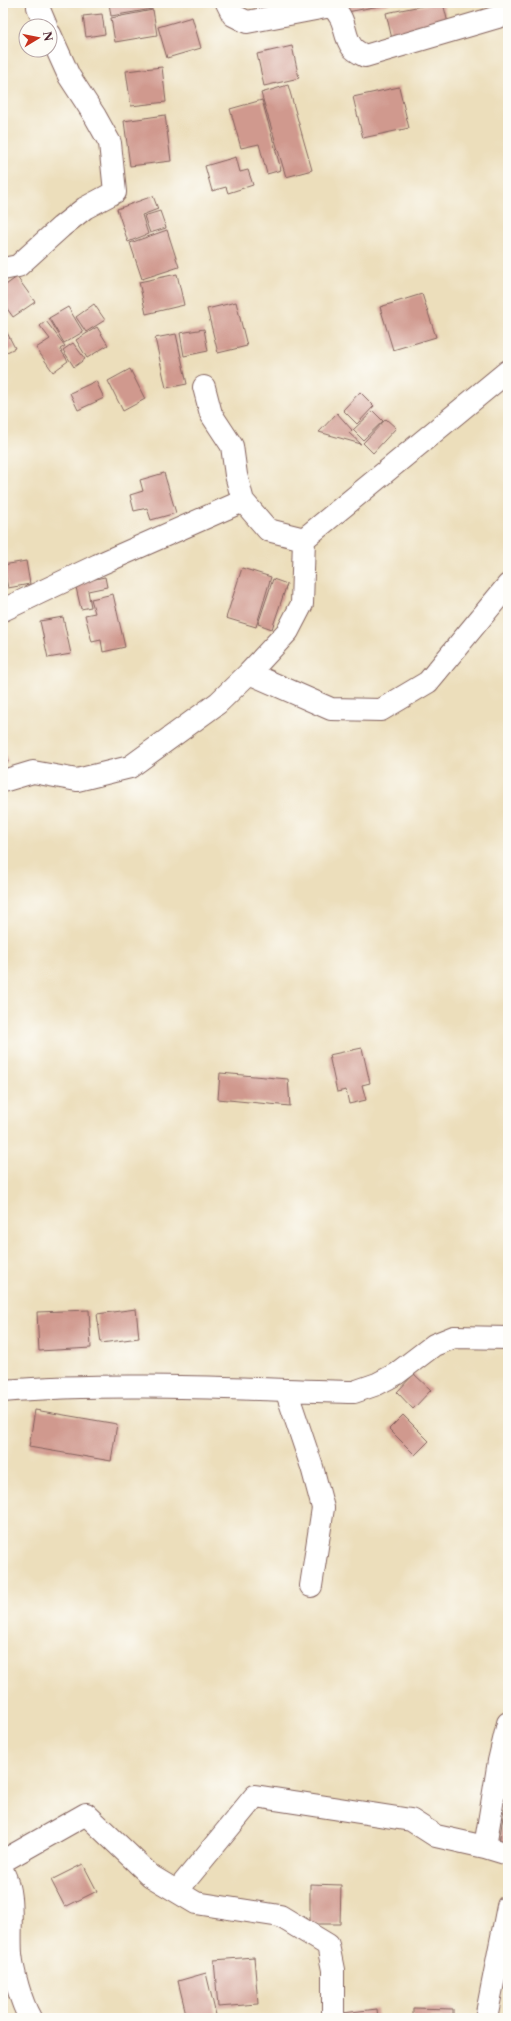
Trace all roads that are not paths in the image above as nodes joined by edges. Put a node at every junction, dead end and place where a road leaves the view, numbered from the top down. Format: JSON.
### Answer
{"nodes":[{"id":1,"x":227,"y":3,"type":"edge"},
{"id":2,"x":508,"y":14,"type":"edge"},
{"id":3,"x":58,"y":52,"type":"edge"},
{"id":4,"x":3,"y":269,"type":"edge"},
{"id":5,"x":508,"y":371,"type":"edge"},
{"id":6,"x":204,"y":387,"type":"dead end"},
{"id":7,"x":243,"y":501,"type":"junction"},
{"id":8,"x":304,"y":539,"type":"junction"},
{"id":9,"x":508,"y":585,"type":"edge"},
{"id":10,"x":3,"y":610,"type":"edge"},
{"id":11,"x":249,"y":673,"type":"junction"},
{"id":12,"x":3,"y":781,"type":"edge"},
{"id":13,"x":508,"y":1338,"type":"edge"},
{"id":14,"x":286,"y":1390,"type":"junction"},
{"id":15,"x":3,"y":1391,"type":"edge"},
{"id":16,"x":311,"y":1586,"type":"dead end"},
{"id":17,"x":508,"y":1723,"type":"edge"},
{"id":18,"x":485,"y":1847,"type":"junction"},
{"id":19,"x":508,"y":1854,"type":"edge"},
{"id":20,"x":3,"y":1861,"type":"edge"},
{"id":21,"x":3,"y":1872,"type":"edge"},
{"id":22,"x":177,"y":1892,"type":"junction"},
{"id":23,"x":508,"y":1906,"type":"edge"},
{"id":24,"x":30,"y":2018,"type":"edge"},
{"id":25,"x":334,"y":2018,"type":"edge"},
{"id":26,"x":486,"y":2018,"type":"edge"}],
"edges":[{"from":1,"to":2,"type":"street"},
{"from":3,"to":4,"type":"street"},
{"from":5,"to":8,"type":"street"},
{"from":6,"to":7,"type":"street"},
{"from":7,"to":8,"type":"street"},
{"from":7,"to":10,"type":"street"},
{"from":8,"to":11,"type":"street"},
{"from":9,"to":11,"type":"street"},
{"from":11,"to":12,"type":"street"},
{"from":13,"to":14,"type":"street"},
{"from":14,"to":15,"type":"street"},
{"from":14,"to":16,"type":"street"},
{"from":17,"to":18,"type":"street"},
{"from":18,"to":19,"type":"street"},
{"from":18,"to":22,"type":"street"},
{"from":20,"to":22,"type":"street"},
{"from":21,"to":24,"type":"street"},
{"from":22,"to":25,"type":"street"},
{"from":23,"to":26,"type":"street"}]}
